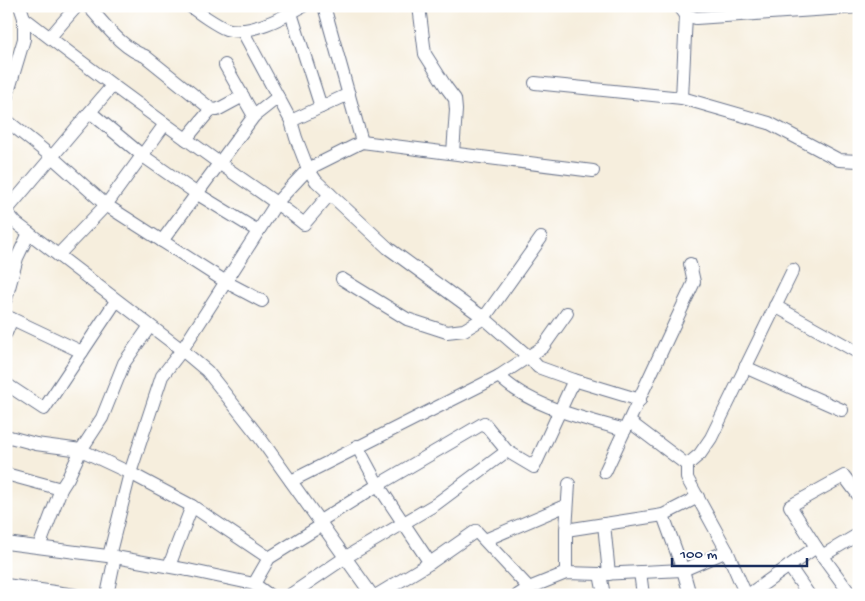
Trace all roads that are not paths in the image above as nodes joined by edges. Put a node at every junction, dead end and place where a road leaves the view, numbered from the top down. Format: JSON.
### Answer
{"nodes":[{"id":1,"x":78,"y":6,"type":"edge"},
{"id":2,"x":88,"y":6,"type":"edge"},
{"id":3,"x":324,"y":6,"type":"edge"},
{"id":4,"x":419,"y":6,"type":"edge"},
{"id":5,"x":192,"y":7,"type":"edge"},
{"id":6,"x":859,"y":7,"type":"edge"},
{"id":7,"x":296,"y":9,"type":"edge"},
{"id":8,"x":682,"y":10,"type":"edge"},
{"id":9,"x":25,"y":11,"type":"edge"},
{"id":10,"x":242,"y":30,"type":"junction"},
{"id":11,"x":50,"y":37,"type":"junction"},
{"id":12,"x":225,"y":65,"type":"dead end"},
{"id":13,"x":535,"y":83,"type":"dead end"},
{"id":14,"x":112,"y":86,"type":"junction"},
{"id":15,"x":349,"y":94,"type":"junction"},
{"id":16,"x":243,"y":96,"type":"junction"},
{"id":17,"x":278,"y":97,"type":"junction"},
{"id":18,"x":682,"y":98,"type":"junction"},
{"id":19,"x":6,"y":99,"type":"edge"},
{"id":20,"x":321,"y":107,"type":"junction"},
{"id":21,"x":211,"y":109,"type":"junction"},
{"id":22,"x":90,"y":112,"type":"junction"},
{"id":23,"x":254,"y":116,"type":"junction"},
{"id":24,"x":6,"y":120,"type":"edge"},
{"id":25,"x":291,"y":121,"type":"junction"},
{"id":26,"x":165,"y":124,"type":"junction"},
{"id":27,"x":186,"y":139,"type":"junction"},
{"id":28,"x":362,"y":142,"type":"junction"},
{"id":29,"x":453,"y":154,"type":"junction"},
{"id":30,"x":143,"y":156,"type":"junction"},
{"id":31,"x":52,"y":157,"type":"junction"},
{"id":32,"x":859,"y":161,"type":"edge"},
{"id":33,"x":219,"y":164,"type":"junction"},
{"id":34,"x":308,"y":169,"type":"junction"},
{"id":35,"x":593,"y":171,"type":"dead end"},
{"id":36,"x":196,"y":193,"type":"junction"},
{"id":37,"x":330,"y":194,"type":"junction"},
{"id":38,"x":277,"y":202,"type":"junction"},
{"id":39,"x":106,"y":205,"type":"junction"},
{"id":40,"x":6,"y":211,"type":"edge"},
{"id":41,"x":258,"y":232,"type":"junction"},
{"id":42,"x":28,"y":233,"type":"junction"},
{"id":43,"x":542,"y":238,"type":"dead end"},
{"id":44,"x":162,"y":241,"type":"junction"},
{"id":45,"x":58,"y":255,"type":"junction"},
{"id":46,"x":690,"y":264,"type":"dead end"},
{"id":47,"x":792,"y":270,"type":"dead end"},
{"id":48,"x":342,"y":280,"type":"dead end"},
{"id":49,"x":226,"y":282,"type":"junction"},
{"id":50,"x":6,"y":299,"type":"edge"},
{"id":51,"x":116,"y":300,"type":"junction"},
{"id":52,"x":262,"y":301,"type":"dead end"},
{"id":53,"x":775,"y":306,"type":"junction"},
{"id":54,"x":567,"y":314,"type":"dead end"},
{"id":55,"x":9,"y":318,"type":"edge"},
{"id":56,"x":484,"y":318,"type":"junction"},
{"id":57,"x":150,"y":326,"type":"junction"},
{"id":58,"x":6,"y":334,"type":"edge"},
{"id":59,"x":182,"y":350,"type":"junction"},
{"id":60,"x":82,"y":352,"type":"junction"},
{"id":61,"x":859,"y":353,"type":"edge"},
{"id":62,"x":529,"y":357,"type":"junction"},
{"id":63,"x":745,"y":367,"type":"junction"},
{"id":64,"x":499,"y":376,"type":"junction"},
{"id":65,"x":574,"y":380,"type":"junction"},
{"id":66,"x":6,"y":384,"type":"edge"},
{"id":67,"x":640,"y":400,"type":"junction"},
{"id":68,"x":842,"y":410,"type":"dead end"},
{"id":69,"x":561,"y":411,"type":"junction"},
{"id":70,"x":627,"y":426,"type":"junction"},
{"id":71,"x":6,"y":436,"type":"edge"},
{"id":72,"x":357,"y":446,"type":"junction"},
{"id":73,"x":81,"y":450,"type":"junction"},
{"id":74,"x":507,"y":451,"type":"junction"},
{"id":75,"x":687,"y":465,"type":"junction"},
{"id":76,"x":605,"y":472,"type":"dead end"},
{"id":77,"x":130,"y":473,"type":"junction"},
{"id":78,"x":6,"y":474,"type":"edge"},
{"id":79,"x":290,"y":481,"type":"junction"},
{"id":80,"x":569,"y":484,"type":"dead end"},
{"id":81,"x":378,"y":485,"type":"junction"},
{"id":82,"x":61,"y":488,"type":"junction"},
{"id":83,"x":859,"y":496,"type":"edge"},
{"id":84,"x":698,"y":497,"type":"junction"},
{"id":85,"x":192,"y":506,"type":"junction"},
{"id":86,"x":567,"y":506,"type":"junction"},
{"id":87,"x":663,"y":515,"type":"junction"},
{"id":88,"x":321,"y":523,"type":"junction"},
{"id":89,"x":404,"y":523,"type":"junction"},
{"id":90,"x":604,"y":524,"type":"junction"},
{"id":91,"x":566,"y":530,"type":"junction"},
{"id":92,"x":859,"y":534,"type":"edge"},
{"id":93,"x":485,"y":540,"type":"junction"},
{"id":94,"x":6,"y":543,"type":"edge"},
{"id":95,"x":40,"y":547,"type":"junction"},
{"id":96,"x":727,"y":551,"type":"junction"},
{"id":97,"x":819,"y":551,"type":"junction"},
{"id":98,"x":112,"y":556,"type":"junction"},
{"id":99,"x":346,"y":557,"type":"junction"},
{"id":100,"x":269,"y":558,"type":"junction"},
{"id":101,"x":430,"y":563,"type":"junction"},
{"id":102,"x":169,"y":566,"type":"junction"},
{"id":103,"x":789,"y":566,"type":"junction"},
{"id":104,"x":683,"y":570,"type":"junction"},
{"id":105,"x":640,"y":572,"type":"junction"},
{"id":106,"x":566,"y":573,"type":"junction"},
{"id":107,"x":604,"y":574,"type":"junction"},
{"id":108,"x":254,"y":584,"type":"junction"},
{"id":109,"x":6,"y":585,"type":"edge"},
{"id":110,"x":524,"y":592,"type":"edge"},
{"id":111,"x":75,"y":595,"type":"edge"},
{"id":112,"x":106,"y":595,"type":"edge"},
{"id":113,"x":269,"y":595,"type":"edge"},
{"id":114,"x":290,"y":595,"type":"edge"},
{"id":115,"x":372,"y":595,"type":"edge"},
{"id":116,"x":377,"y":595,"type":"edge"},
{"id":117,"x":604,"y":595,"type":"edge"},
{"id":118,"x":643,"y":595,"type":"edge"},
{"id":119,"x":690,"y":595,"type":"edge"},
{"id":120,"x":747,"y":595,"type":"edge"},
{"id":121,"x":809,"y":595,"type":"edge"},
{"id":122,"x":851,"y":595,"type":"edge"}],
"edges":[{"from":1,"to":11,"type":"street"},
{"from":2,"to":21,"type":"street"},
{"from":3,"to":15,"type":"street"},
{"from":4,"to":29,"type":"street"},
{"from":5,"to":10,"type":"street"},
{"from":6,"to":8,"type":"street"},
{"from":7,"to":10,"type":"street"},
{"from":7,"to":20,"type":"street"},
{"from":8,"to":18,"type":"street"},
{"from":9,"to":11,"type":"street"},
{"from":9,"to":19,"type":"street"},
{"from":10,"to":17,"type":"street"},
{"from":11,"to":14,"type":"street"},
{"from":12,"to":16,"type":"street"},
{"from":13,"to":18,"type":"street"},
{"from":14,"to":22,"type":"street"},
{"from":14,"to":26,"type":"street"},
{"from":15,"to":20,"type":"street"},
{"from":15,"to":28,"type":"street"},
{"from":16,"to":21,"type":"street"},
{"from":16,"to":23,"type":"street"},
{"from":17,"to":23,"type":"street"},
{"from":17,"to":25,"type":"street"},
{"from":18,"to":32,"type":"street"},
{"from":20,"to":25,"type":"street"},
{"from":21,"to":27,"type":"street"},
{"from":22,"to":30,"type":"street"},
{"from":22,"to":31,"type":"street"},
{"from":23,"to":33,"type":"street"},
{"from":24,"to":31,"type":"street"},
{"from":25,"to":34,"type":"street"},
{"from":26,"to":27,"type":"street"},
{"from":26,"to":30,"type":"street"},
{"from":27,"to":33,"type":"street"},
{"from":28,"to":29,"type":"street"},
{"from":28,"to":34,"type":"street"},
{"from":29,"to":35,"type":"street"},
{"from":30,"to":36,"type":"street"},
{"from":30,"to":39,"type":"street"},
{"from":31,"to":39,"type":"street"},
{"from":31,"to":40,"type":"street"},
{"from":33,"to":36,"type":"street"},
{"from":33,"to":38,"type":"street"},
{"from":34,"to":37,"type":"street"},
{"from":34,"to":38,"type":"street"},
{"from":36,"to":41,"type":"street"},
{"from":36,"to":44,"type":"street"},
{"from":37,"to":38,"type":"street"},
{"from":37,"to":56,"type":"street"},
{"from":38,"to":41,"type":"street"},
{"from":39,"to":44,"type":"street"},
{"from":39,"to":45,"type":"street"},
{"from":40,"to":42,"type":"street"},
{"from":41,"to":49,"type":"street"},
{"from":42,"to":45,"type":"street"},
{"from":42,"to":50,"type":"street"},
{"from":43,"to":56,"type":"street"},
{"from":44,"to":49,"type":"street"},
{"from":45,"to":51,"type":"street"},
{"from":46,"to":67,"type":"street"},
{"from":47,"to":53,"type":"street"},
{"from":48,"to":56,"type":"street"},
{"from":49,"to":52,"type":"street"},
{"from":49,"to":59,"type":"street"},
{"from":51,"to":57,"type":"street"},
{"from":51,"to":60,"type":"street"},
{"from":53,"to":61,"type":"street"},
{"from":53,"to":63,"type":"street"},
{"from":54,"to":62,"type":"street"},
{"from":55,"to":58,"type":"street"},
{"from":55,"to":60,"type":"street"},
{"from":56,"to":62,"type":"street"},
{"from":57,"to":59,"type":"street"},
{"from":57,"to":73,"type":"street"},
{"from":59,"to":77,"type":"street"},
{"from":59,"to":79,"type":"street"},
{"from":60,"to":66,"type":"street"},
{"from":62,"to":64,"type":"street"},
{"from":62,"to":65,"type":"street"},
{"from":63,"to":68,"type":"street"},
{"from":63,"to":75,"type":"street"},
{"from":64,"to":69,"type":"street"},
{"from":64,"to":72,"type":"street"},
{"from":65,"to":67,"type":"street"},
{"from":65,"to":69,"type":"street"},
{"from":67,"to":70,"type":"street"},
{"from":69,"to":70,"type":"street"},
{"from":69,"to":74,"type":"street"},
{"from":70,"to":75,"type":"street"},
{"from":70,"to":76,"type":"street"},
{"from":71,"to":73,"type":"street"},
{"from":72,"to":79,"type":"street"},
{"from":72,"to":81,"type":"street"},
{"from":73,"to":77,"type":"street"},
{"from":73,"to":82,"type":"street"},
{"from":74,"to":81,"type":"street"},
{"from":74,"to":89,"type":"street"},
{"from":75,"to":84,"type":"street"},
{"from":77,"to":85,"type":"street"},
{"from":77,"to":98,"type":"street"},
{"from":78,"to":82,"type":"street"},
{"from":79,"to":88,"type":"street"},
{"from":80,"to":86,"type":"street"},
{"from":81,"to":88,"type":"street"},
{"from":81,"to":89,"type":"street"},
{"from":82,"to":95,"type":"street"},
{"from":83,"to":97,"type":"street"},
{"from":84,"to":87,"type":"street"},
{"from":84,"to":96,"type":"street"},
{"from":85,"to":100,"type":"street"},
{"from":85,"to":102,"type":"street"},
{"from":86,"to":91,"type":"street"},
{"from":86,"to":93,"type":"street"},
{"from":87,"to":90,"type":"street"},
{"from":87,"to":104,"type":"street"},
{"from":88,"to":99,"type":"street"},
{"from":88,"to":100,"type":"street"},
{"from":89,"to":99,"type":"street"},
{"from":89,"to":101,"type":"street"},
{"from":90,"to":91,"type":"street"},
{"from":90,"to":107,"type":"street"},
{"from":91,"to":106,"type":"street"},
{"from":92,"to":97,"type":"street"},
{"from":93,"to":101,"type":"street"},
{"from":93,"to":110,"type":"street"},
{"from":94,"to":95,"type":"street"},
{"from":95,"to":98,"type":"street"},
{"from":96,"to":104,"type":"street"},
{"from":96,"to":120,"type":"street"},
{"from":97,"to":103,"type":"street"},
{"from":97,"to":122,"type":"street"},
{"from":98,"to":102,"type":"street"},
{"from":98,"to":112,"type":"street"},
{"from":99,"to":114,"type":"street"},
{"from":99,"to":115,"type":"street"},
{"from":100,"to":108,"type":"street"},
{"from":101,"to":116,"type":"street"},
{"from":102,"to":108,"type":"street"},
{"from":103,"to":120,"type":"street"},
{"from":103,"to":121,"type":"street"},
{"from":104,"to":105,"type":"street"},
{"from":104,"to":119,"type":"street"},
{"from":105,"to":107,"type":"street"},
{"from":105,"to":118,"type":"street"},
{"from":106,"to":107,"type":"street"},
{"from":106,"to":110,"type":"street"},
{"from":107,"to":117,"type":"street"},
{"from":108,"to":113,"type":"street"},
{"from":109,"to":111,"type":"street"}]}
